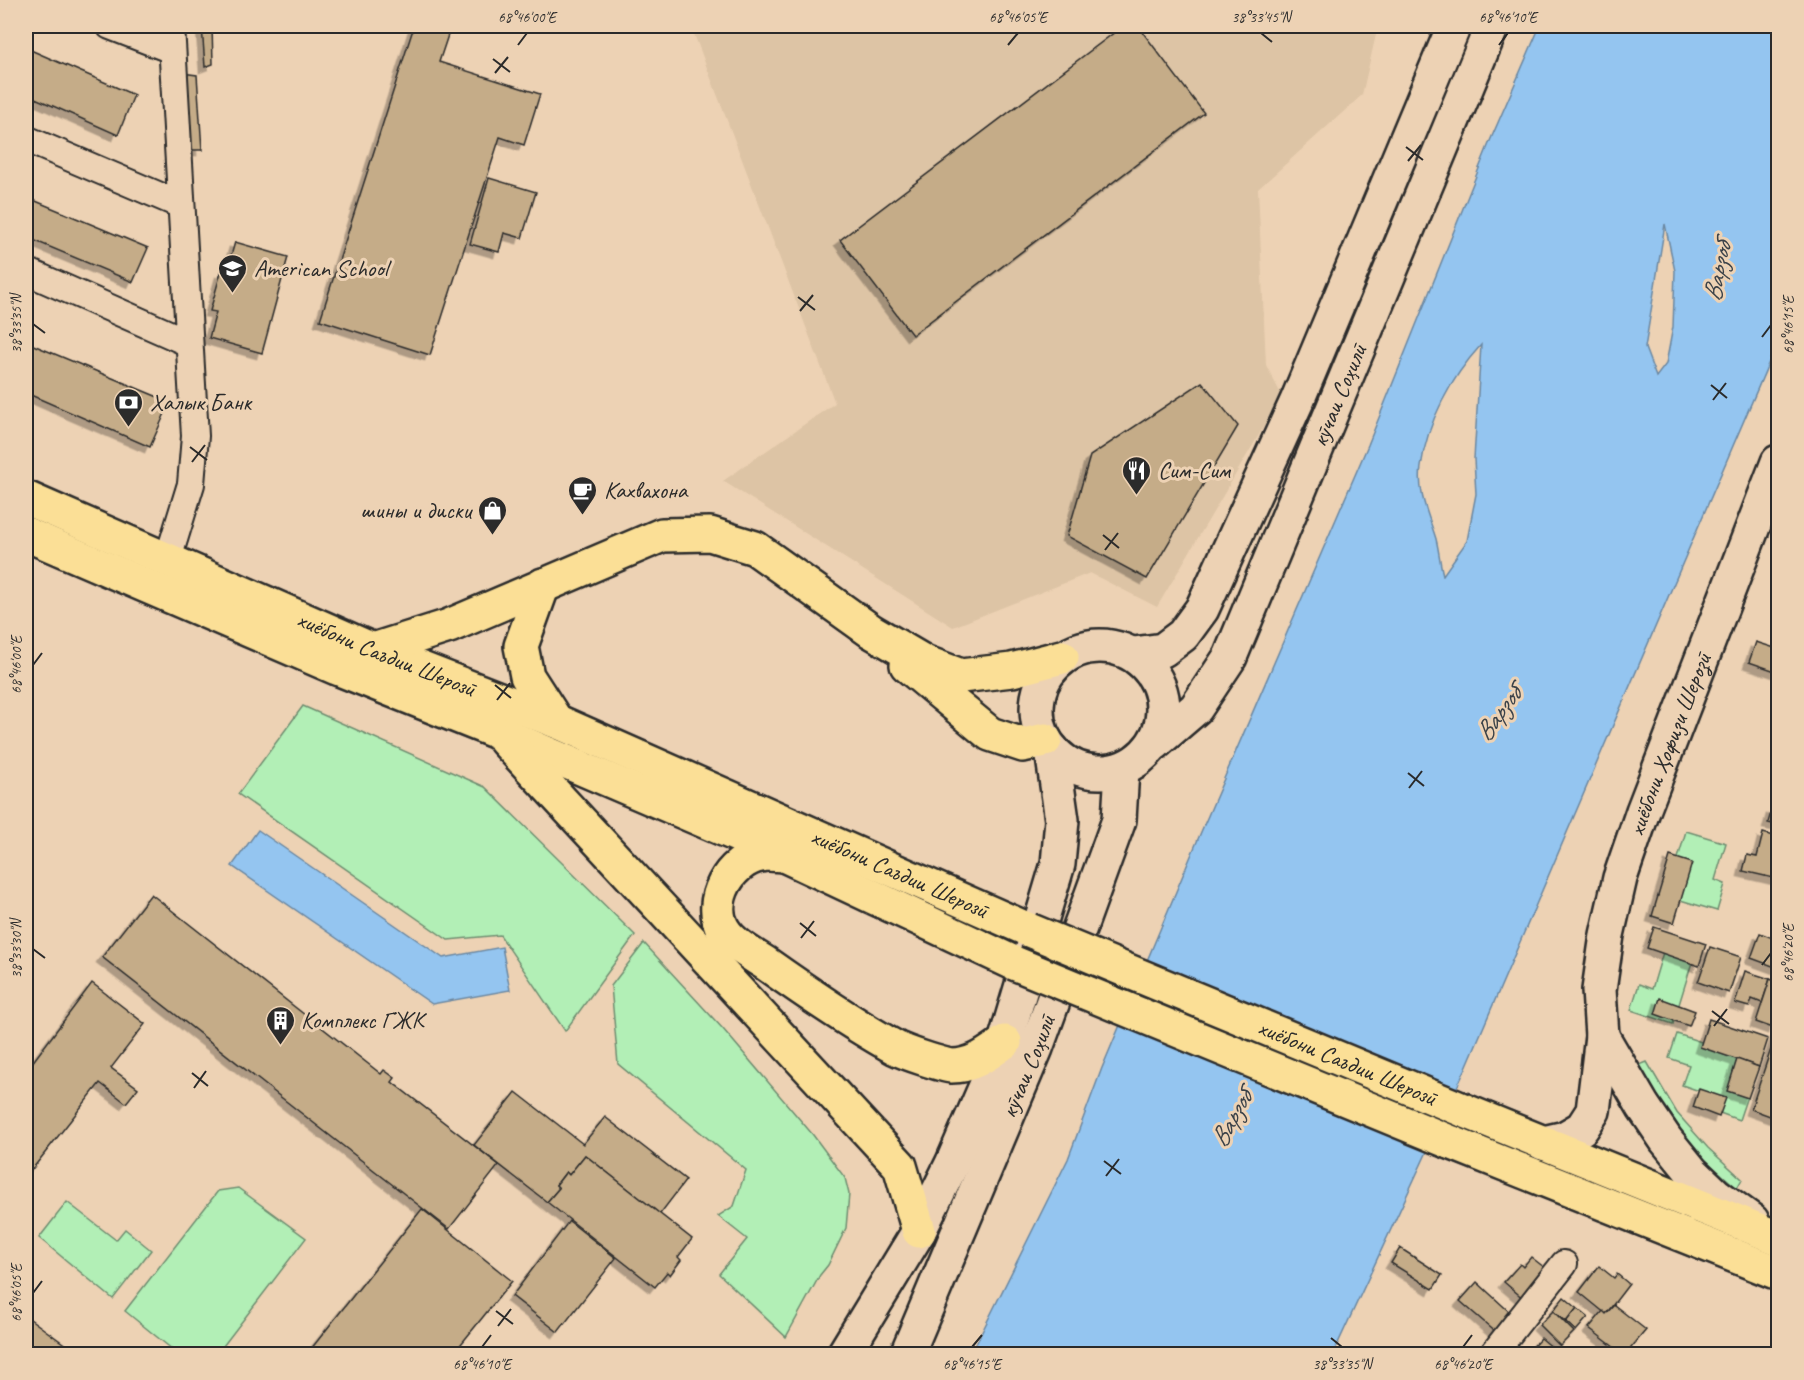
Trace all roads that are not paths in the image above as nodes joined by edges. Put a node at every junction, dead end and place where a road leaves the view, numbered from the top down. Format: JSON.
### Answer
{"nodes":[{"id":1,"x":111,"y":26,"type":"edge"},
{"id":2,"x":1454,"y":26,"type":"edge"},
{"id":3,"x":1491,"y":26,"type":"edge"},
{"id":4,"x":172,"y":38,"type":"edge"},
{"id":5,"x":26,"y":139,"type":"edge"},
{"id":6,"x":181,"y":205,"type":"junction"},
{"id":7,"x":26,"y":271,"type":"edge"},
{"id":8,"x":189,"y":343,"type":"junction"},
{"id":9,"x":1779,"y":462,"type":"edge"},
{"id":10,"x":26,"y":498,"type":"edge"},
{"id":11,"x":26,"y":534,"type":"edge"},
{"id":12,"x":168,"y":559,"type":"junction"},
{"id":13,"x":543,"y":585,"type":"junction"},
{"id":14,"x":871,"y":631,"type":"junction"},
{"id":15,"x":373,"y":650,"type":"junction"},
{"id":16,"x":1134,"y":654,"type":"junction"},
{"id":17,"x":1062,"y":657,"type":"junction"},
{"id":18,"x":556,"y":721,"type":"junction"},
{"id":19,"x":497,"y":732,"type":"junction"},
{"id":20,"x":1154,"y":744,"type":"junction"},
{"id":21,"x":1048,"y":745,"type":"junction"},
{"id":22,"x":1122,"y":770,"type":"junction"},
{"id":23,"x":784,"y":855,"type":"junction"},
{"id":24,"x":1602,"y":1036,"type":"junction"},
{"id":25,"x":1005,"y":1042,"type":"junction"},
{"id":26,"x":1543,"y":1143,"type":"junction"},
{"id":27,"x":919,"y":1231,"type":"junction"},
{"id":28,"x":1771,"y":1235,"type":"edge"},
{"id":29,"x":1564,"y":1264,"type":"dead end"},
{"id":30,"x":1766,"y":1268,"type":"edge"},
{"id":31,"x":844,"y":1354,"type":"edge"},
{"id":32,"x":907,"y":1354,"type":"edge"},
{"id":33,"x":1493,"y":1354,"type":"edge"}],
"edges":[{"from":1,"to":4,"type":"street"},
{"from":2,"to":16,"type":"main road","name":"кӯчаи Соҳилӣ"},
{"from":3,"to":20,"type":"main road","name":"кӯчаи Соҳилӣ"},
{"from":4,"to":6,"type":"street"},
{"from":5,"to":6,"type":"street"},
{"from":6,"to":8,"type":"street"},
{"from":7,"to":8,"type":"street"},
{"from":8,"to":12,"type":"street"},
{"from":9,"to":24,"type":"main road","name":"хиёбони Ҳофизи Шерозӣ"},
{"from":10,"to":12,"type":"highway","name":"хиёбони Саъдии Шерозӣ"},
{"from":11,"to":19,"type":"highway","name":"хиёбони Саъдии Шерозӣ"},
{"from":12,"to":15,"type":"highway","name":"хиёбони Саъдии Шерозӣ"},
{"from":13,"to":14,"type":"highway"},
{"from":13,"to":15,"type":"highway"},
{"from":13,"to":18,"type":"highway"},
{"from":14,"to":17,"type":"highway"},
{"from":14,"to":21,"type":"highway"},
{"from":15,"to":18,"type":"highway","name":"хиёбони Саъдии Шерозӣ"},
{"from":16,"to":17,"type":"main road"},
{"from":16,"to":20,"type":"main road"},
{"from":17,"to":21,"type":"main road"},
{"from":18,"to":26,"type":"highway","name":"хиёбони Саъдии Шерозӣ","bridge":true},
{"from":19,"to":23,"type":"highway","name":"хиёбони Саъдии Шерозӣ"},
{"from":19,"to":27,"type":"highway"},
{"from":20,"to":22,"type":"main road"},
{"from":21,"to":22,"type":"main road"},
{"from":21,"to":25,"type":"main road","name":"кӯчаи Соҳилӣ"},
{"from":22,"to":32,"type":"main road","name":"кӯчаи Соҳилӣ"},
{"from":23,"to":25,"type":"highway"},
{"from":23,"to":30,"type":"highway","name":"хиёбони Саъдии Шерозӣ","bridge":true},
{"from":24,"to":26,"type":"main road","name":"хиёбони Ҳофизи Шерозӣ"},
{"from":24,"to":28,"type":"main road"},
{"from":25,"to":27,"type":"main road","name":"кӯчаи Соҳилӣ"},
{"from":26,"to":28,"type":"highway","name":"хиёбони Саъдии Шерозӣ"},
{"from":27,"to":31,"type":"main road","name":"кӯчаи Соҳилӣ"},
{"from":28,"to":30,"type":"highway"},
{"from":29,"to":33,"type":"street"}]}
